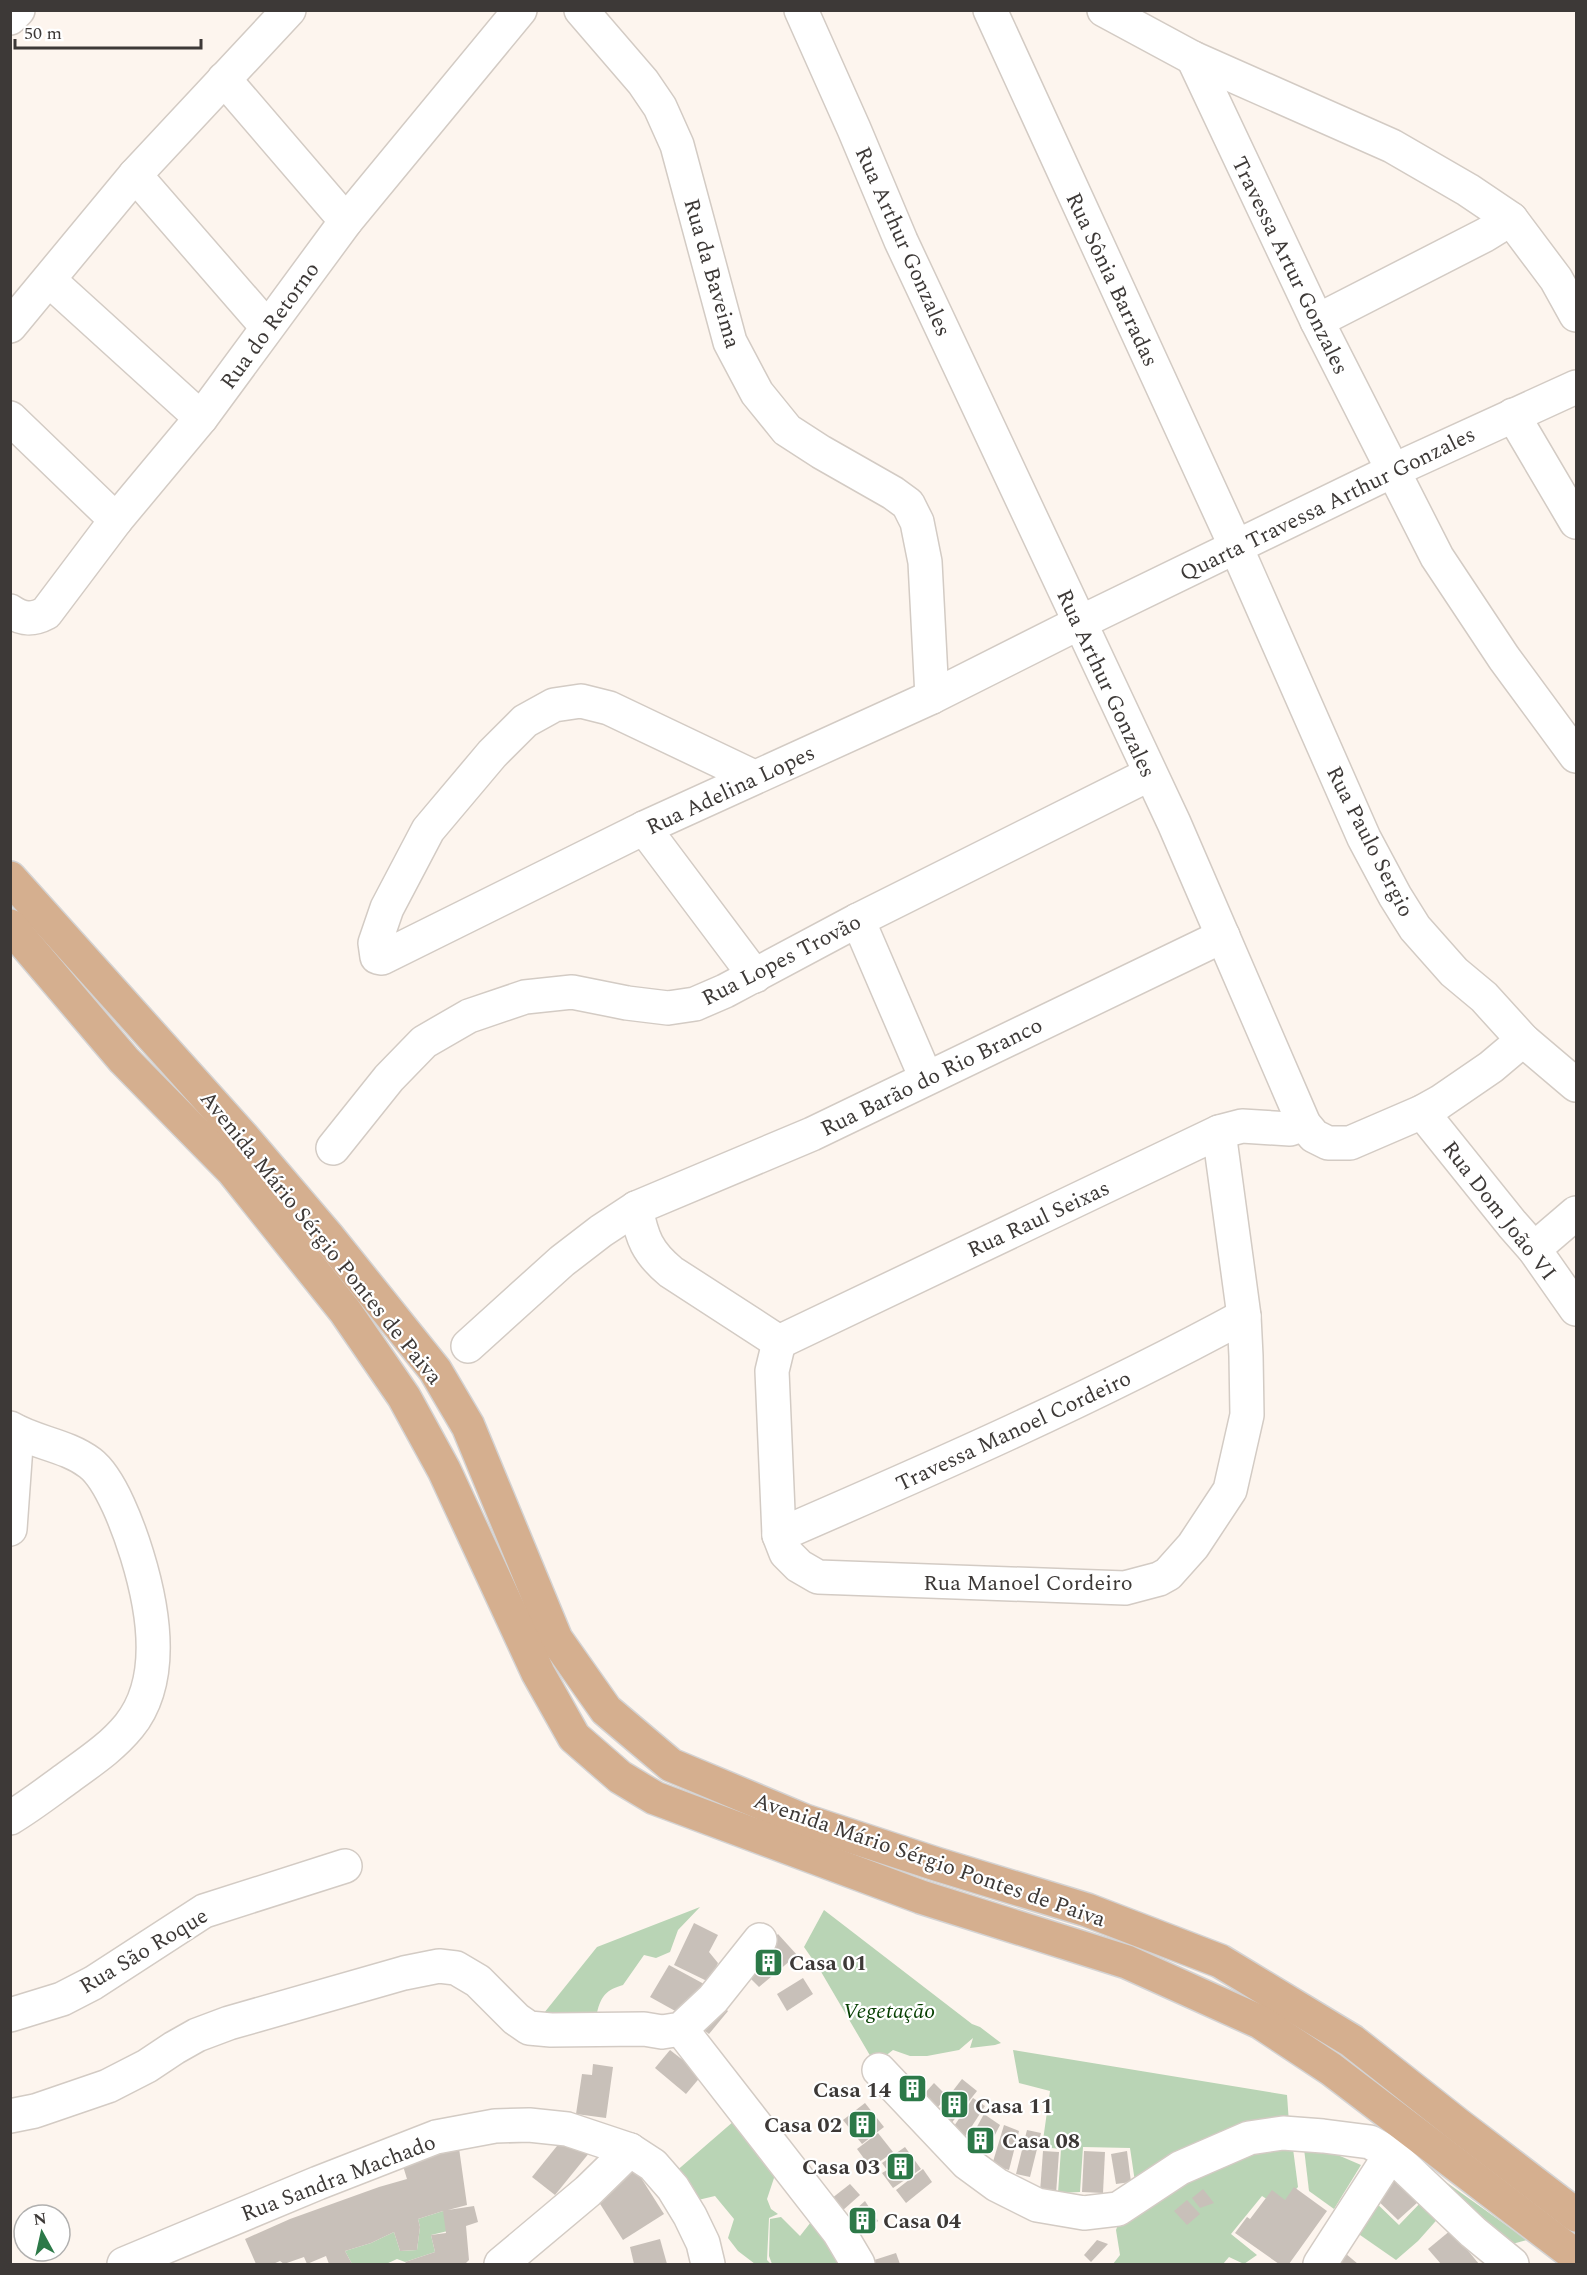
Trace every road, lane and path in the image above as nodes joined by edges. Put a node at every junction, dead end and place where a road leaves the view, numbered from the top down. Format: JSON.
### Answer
{"nodes":[{"id":1,"x":18,"y":10,"type":"edge"},
{"id":2,"x":289,"y":10,"type":"edge"},
{"id":3,"x":520,"y":10,"type":"edge"},
{"id":4,"x":581,"y":10,"type":"edge"},
{"id":5,"x":801,"y":10,"type":"edge"},
{"id":6,"x":990,"y":10,"type":"edge"},
{"id":7,"x":1104,"y":10,"type":"edge"},
{"id":8,"x":10,"y":18,"type":"edge"},
{"id":9,"x":1193,"y":58,"type":"junction"},
{"id":10,"x":224,"y":79,"type":"junction"},
{"id":11,"x":135,"y":176,"type":"junction"},
{"id":12,"x":1510,"y":219,"type":"junction"},
{"id":13,"x":346,"y":221,"type":"junction"},
{"id":14,"x":49,"y":280,"type":"junction"},
{"id":15,"x":1576,"y":315,"type":"edge"},
{"id":16,"x":1317,"y":321,"type":"junction"},
{"id":17,"x":10,"y":326,"type":"edge"},
{"id":18,"x":267,"y":327,"type":"junction"},
{"id":19,"x":1576,"y":387,"type":"edge"},
{"id":20,"x":1513,"y":415,"type":"junction"},
{"id":21,"x":10,"y":418,"type":"edge"},
{"id":22,"x":201,"y":418,"type":"junction"},
{"id":23,"x":1392,"y":471,"type":"junction"},
{"id":24,"x":116,"y":520,"type":"junction"},
{"id":25,"x":1576,"y":522,"type":"edge"},
{"id":26,"x":1236,"y":547,"type":"junction"},
{"id":27,"x":10,"y":611,"type":"edge"},
{"id":28,"x":1079,"y":623,"type":"junction"},
{"id":29,"x":932,"y":697,"type":"junction"},
{"id":30,"x":1576,"y":756,"type":"edge"},
{"id":31,"x":1150,"y":774,"type":"junction"},
{"id":32,"x":754,"y":777,"type":"junction"},
{"id":33,"x":644,"y":828,"type":"junction"},
{"id":34,"x":10,"y":878,"type":"edge"},
{"id":35,"x":858,"y":920,"type":"junction"},
{"id":36,"x":10,"y":926,"type":"edge"},
{"id":37,"x":1223,"y":936,"type":"junction"},
{"id":38,"x":755,"y":976,"type":"junction"},
{"id":39,"x":1522,"y":1040,"type":"junction"},
{"id":40,"x":926,"y":1078,"type":"junction"},
{"id":41,"x":1576,"y":1085,"type":"edge"},
{"id":42,"x":1422,"y":1112,"type":"junction"},
{"id":43,"x":1304,"y":1124,"type":"junction"},
{"id":44,"x":1219,"y":1132,"type":"junction"},
{"id":45,"x":333,"y":1149,"type":"dead end"},
{"id":46,"x":636,"y":1208,"type":"junction"},
{"id":47,"x":1576,"y":1213,"type":"edge"},
{"id":48,"x":1534,"y":1249,"type":"junction"},
{"id":49,"x":1576,"y":1309,"type":"edge"},
{"id":50,"x":1244,"y":1316,"type":"junction"},
{"id":51,"x":778,"y":1342,"type":"junction"},
{"id":52,"x":468,"y":1346,"type":"dead end"},
{"id":53,"x":14,"y":1430,"type":"edge"},
{"id":54,"x":10,"y":1529,"type":"edge"},
{"id":55,"x":779,"y":1535,"type":"junction"},
{"id":56,"x":10,"y":1818,"type":"edge"},
{"id":57,"x":345,"y":1866,"type":"dead end"},
{"id":58,"x":760,"y":1940,"type":"dead end"},
{"id":59,"x":10,"y":2014,"type":"edge"},
{"id":60,"x":681,"y":2029,"type":"junction"},
{"id":61,"x":879,"y":2070,"type":"dead end"},
{"id":62,"x":10,"y":2116,"type":"edge"},
{"id":63,"x":630,"y":2151,"type":"junction"},
{"id":64,"x":1391,"y":2154,"type":"junction"},
{"id":65,"x":1576,"y":2215,"type":"edge"},
{"id":66,"x":1576,"y":2256,"type":"edge"},
{"id":67,"x":124,"y":2265,"type":"edge"},
{"id":68,"x":501,"y":2265,"type":"edge"},
{"id":69,"x":708,"y":2265,"type":"edge"},
{"id":70,"x":858,"y":2265,"type":"edge"},
{"id":71,"x":1320,"y":2265,"type":"edge"},
{"id":72,"x":1512,"y":2265,"type":"edge"}],
"edges":[{"from":1,"to":8,"type":"street"},
{"from":2,"to":10,"type":"street"},
{"from":3,"to":13,"type":"street","name":"Rua do Retorno"},
{"from":4,"to":29,"type":"street","name":"Rua da Baveima"},
{"from":5,"to":28,"type":"street","name":"Rua Arthur Gonzales"},
{"from":6,"to":26,"type":"street","name":"Rua Sônia Barradas"},
{"from":7,"to":9,"type":"street"},
{"from":9,"to":12,"type":"street"},
{"from":9,"to":16,"type":"street","name":"Travessa Artur Gonzales"},
{"from":10,"to":11,"type":"street"},
{"from":10,"to":13,"type":"street"},
{"from":11,"to":14,"type":"street"},
{"from":11,"to":18,"type":"street"},
{"from":12,"to":15,"type":"street"},
{"from":12,"to":16,"type":"street"},
{"from":13,"to":18,"type":"street","name":"Rua do Retorno"},
{"from":14,"to":17,"type":"street"},
{"from":14,"to":22,"type":"street"},
{"from":16,"to":23,"type":"street","name":"Travessa Artur Gonzales"},
{"from":18,"to":22,"type":"street","name":"Rua do Retorno"},
{"from":19,"to":20,"type":"street","name":"Quarta Travessa Arthur Gonzales"},
{"from":20,"to":23,"type":"street","name":"Quarta Travessa Arthur Gonzales"},
{"from":20,"to":25,"type":"street"},
{"from":21,"to":24,"type":"street"},
{"from":22,"to":24,"type":"street","name":"Rua do Retorno"},
{"from":23,"to":26,"type":"street","name":"Quarta Travessa Arthur Gonzales"},
{"from":23,"to":30,"type":"street","name":"Travessa Artur Gonzales"},
{"from":24,"to":27,"type":"street","name":"Rua do Retorno"},
{"from":26,"to":28,"type":"street","name":"Quarta Travessa Arthur Gonzales"},
{"from":26,"to":39,"type":"street","name":"Rua Paulo Sergio"},
{"from":28,"to":29,"type":"street","name":"Rua Adelina Lopes"},
{"from":28,"to":31,"type":"street","name":"Rua Arthur Gonzales"},
{"from":29,"to":32,"type":"street","name":"Rua Adelina Lopes"},
{"from":31,"to":35,"type":"street","name":"Rua Lopes Trovão"},
{"from":31,"to":37,"type":"street","name":"Rua Arthur Gonzales"},
{"from":32,"to":33,"type":"street","name":"Rua Adelina Lopes"},
{"from":32,"to":33,"type":"street","name":"Rua Adelina Lopes"},
{"from":33,"to":38,"type":"street"},
{"from":34,"to":65,"type":"main road","name":"Avenida Mário Sérgio Pontes de Paiva"},
{"from":35,"to":38,"type":"street","name":"Rua Lopes Trovão"},
{"from":35,"to":40,"type":"street"},
{"from":36,"to":66,"type":"main road","name":"Avenida Mário Sérgio Pontes de Paiva"},
{"from":37,"to":40,"type":"street","name":"Rua Barão do Rio Branco"},
{"from":37,"to":43,"type":"street","name":"Rua Arthur Gonzales"},
{"from":38,"to":45,"type":"street","name":"Rua Lopes Trovão"},
{"from":39,"to":41,"type":"street","name":"Rua Paulo Sergio"},
{"from":39,"to":42,"type":"street","name":"Rua Arthur Gonzales"},
{"from":40,"to":46,"type":"street","name":"Rua Barão do Rio Branco"},
{"from":42,"to":43,"type":"street","name":"Rua Arthur Gonzales"},
{"from":42,"to":48,"type":"street","name":"Rua Dom João VI"},
{"from":43,"to":44,"type":"street","name":"Rua Raul Seixas"},
{"from":44,"to":50,"type":"street","name":"Rua Manoel Cordeiro"},
{"from":44,"to":51,"type":"street","name":"Rua Raul Seixas"},
{"from":46,"to":51,"type":"street"},
{"from":46,"to":52,"type":"street","name":"Rua Barão do Rio Branco"},
{"from":47,"to":48,"type":"street"},
{"from":48,"to":49,"type":"street","name":"Rua Dom João VI"},
{"from":50,"to":55,"type":"street","name":"Travessa Manoel Cordeiro"},
{"from":50,"to":55,"type":"street","name":"Rua Manoel Cordeiro"},
{"from":51,"to":55,"type":"street","name":"Rua Manoel Cordeiro"},
{"from":53,"to":54,"type":"street"},
{"from":53,"to":56,"type":"street"},
{"from":57,"to":59,"type":"street","name":"Rua São Roque"},
{"from":58,"to":60,"type":"street"},
{"from":60,"to":62,"type":"street"},
{"from":60,"to":70,"type":"street"},
{"from":61,"to":64,"type":"street"},
{"from":63,"to":67,"type":"street","name":"Rua Sandra Machado"},
{"from":63,"to":68,"type":"street"},
{"from":63,"to":69,"type":"street","name":"Rua Sandra Machado"},
{"from":64,"to":71,"type":"street"},
{"from":64,"to":72,"type":"street"}]}
